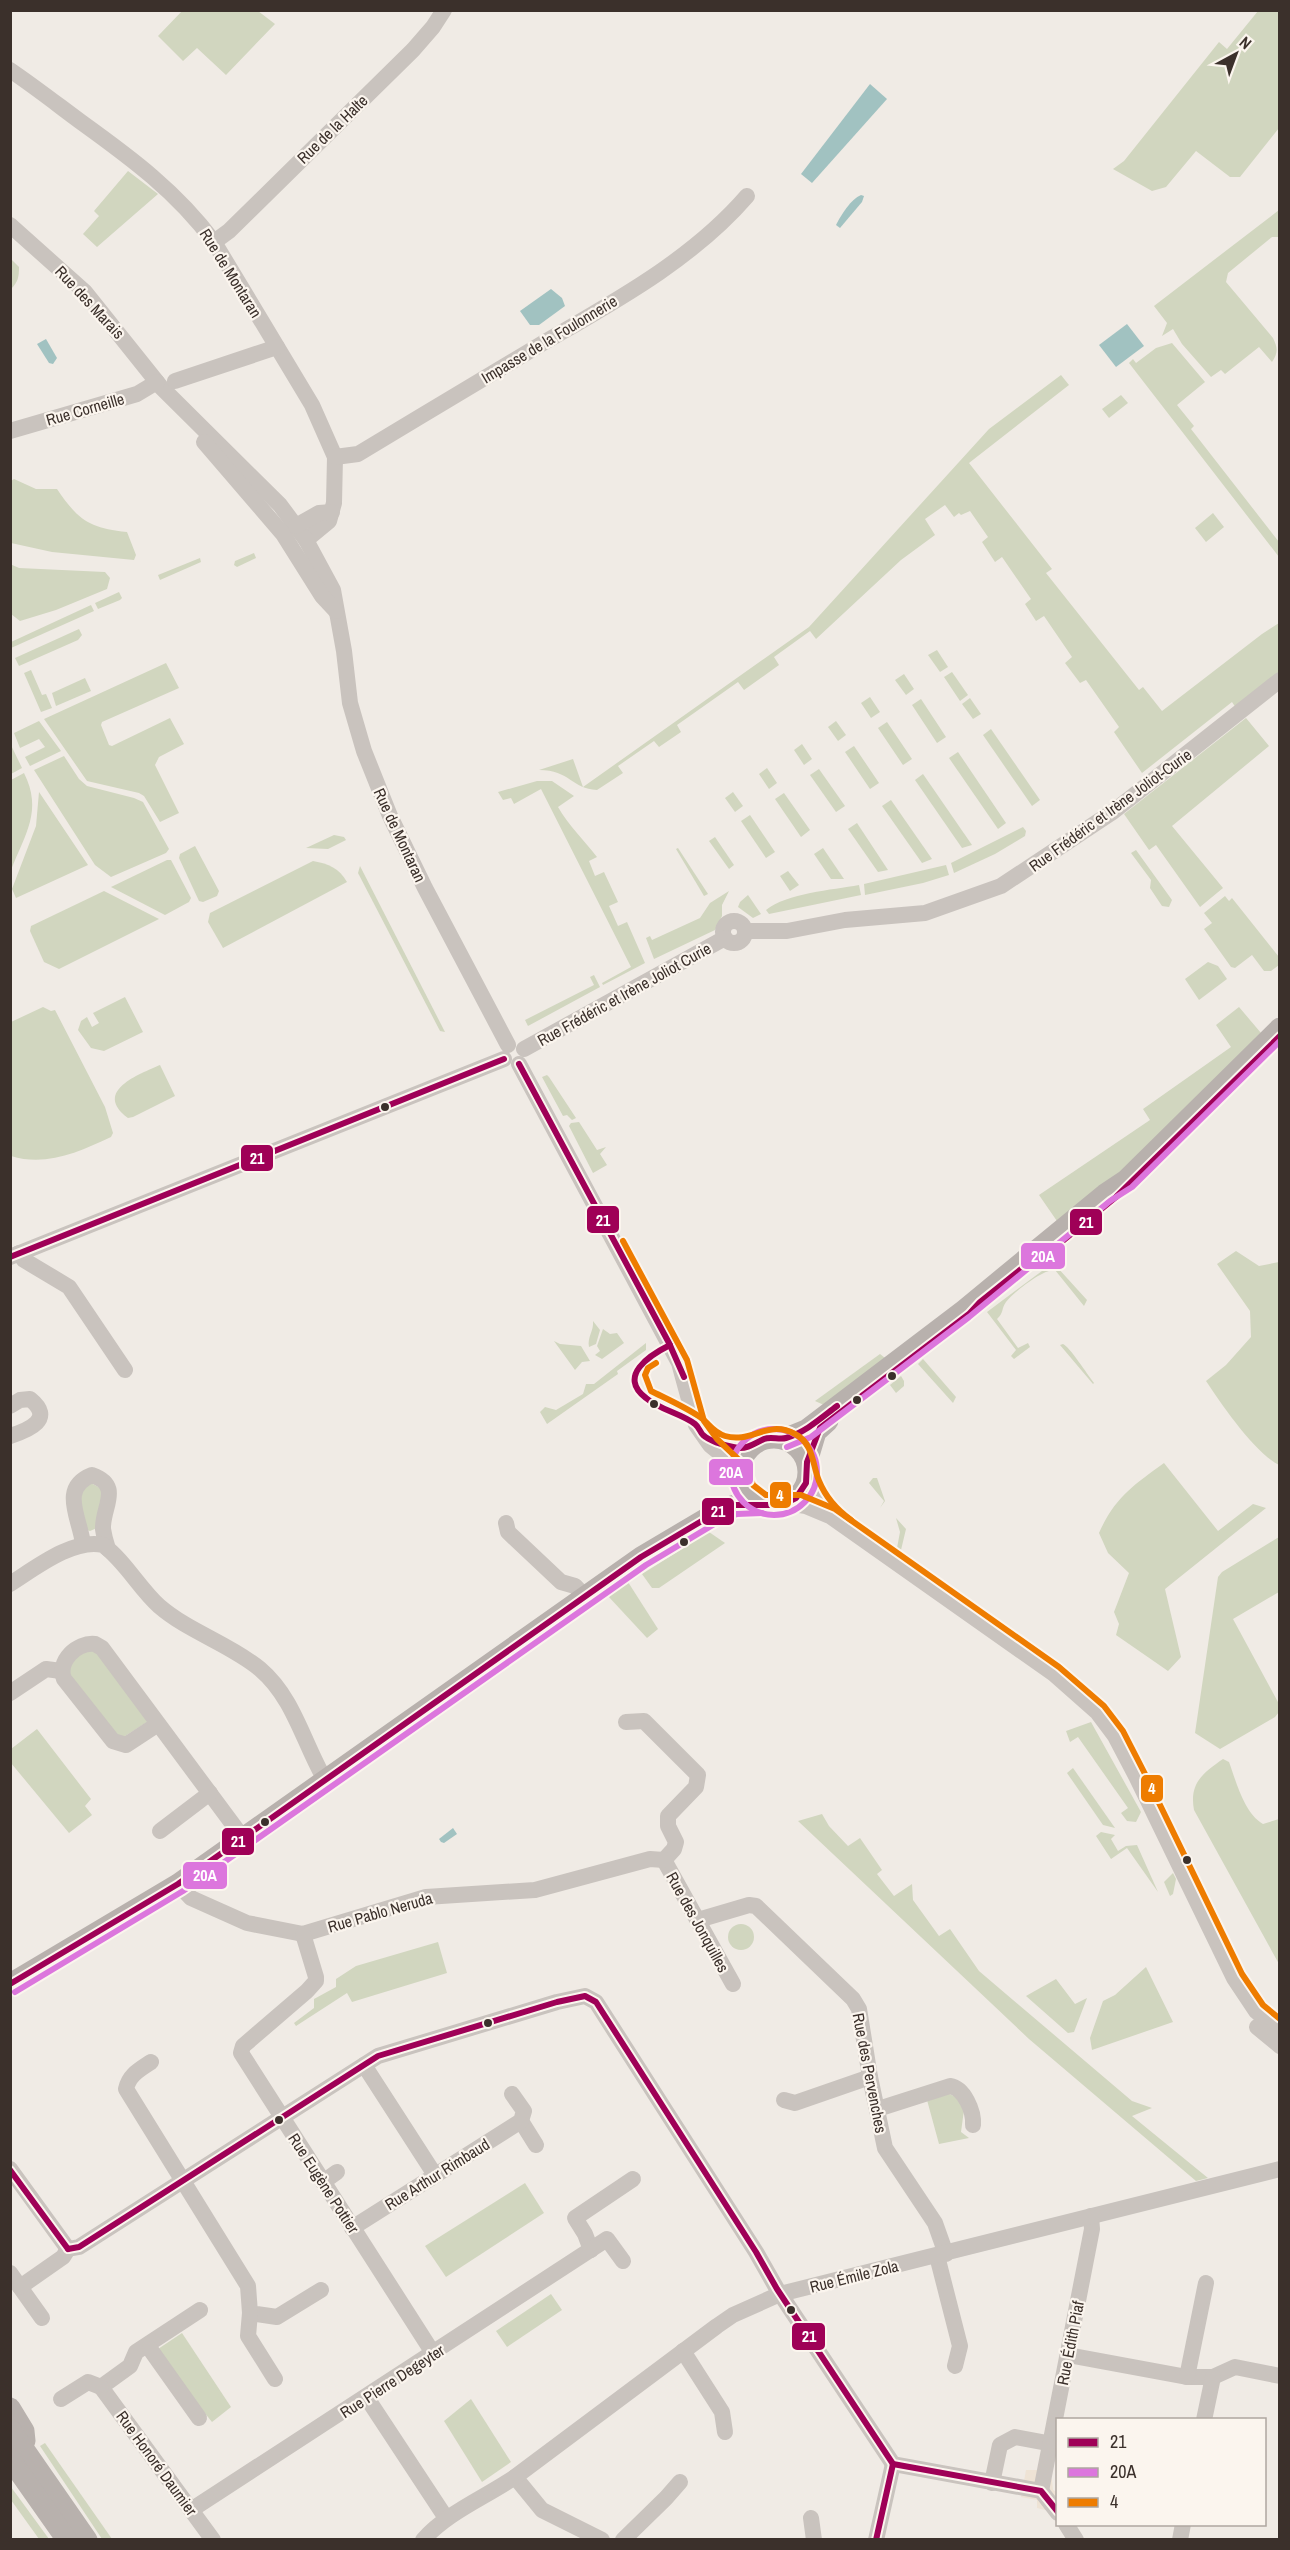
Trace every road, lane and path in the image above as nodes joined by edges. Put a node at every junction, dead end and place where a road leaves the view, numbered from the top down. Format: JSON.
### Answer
{"nodes":[{"id":1,"x":444,"y":10,"type":"edge"},
{"id":2,"x":10,"y":70,"type":"edge"},
{"id":3,"x":747,"y":196,"type":"dead end"},
{"id":4,"x":10,"y":225,"type":"edge"},
{"id":5,"x":214,"y":242,"type":"junction"},
{"id":6,"x":277,"y":347,"type":"junction"},
{"id":7,"x":165,"y":383,"type":"junction"},
{"id":8,"x":10,"y":430,"type":"edge"},
{"id":9,"x":335,"y":457,"type":"junction"},
{"id":10,"x":273,"y":509,"type":"junction"},
{"id":11,"x":332,"y":512,"type":"junction"},
{"id":12,"x":296,"y":526,"type":"junction"},
{"id":13,"x":306,"y":540,"type":"junction"},
{"id":14,"x":336,"y":611,"type":"junction"},
{"id":15,"x":1280,"y":680,"type":"edge"},
{"id":16,"x":745,"y":931,"type":"joint"},
{"id":17,"x":1280,"y":1028,"type":"edge"},
{"id":18,"x":1280,"y":1036,"type":"edge"},
{"id":19,"x":514,"y":1054,"type":"junction"},
{"id":20,"x":15,"y":1255,"type":"edge"},
{"id":21,"x":125,"y":1370,"type":"dead end"},
{"id":22,"x":10,"y":1406,"type":"edge"},
{"id":23,"x":10,"y":1436,"type":"edge"},
{"id":24,"x":704,"y":1436,"type":"junction"},
{"id":25,"x":784,"y":1439,"type":"junction"},
{"id":26,"x":751,"y":1446,"type":"junction"},
{"id":27,"x":807,"y":1467,"type":"junction"},
{"id":28,"x":741,"y":1479,"type":"junction"},
{"id":29,"x":788,"y":1503,"type":"junction"},
{"id":30,"x":762,"y":1504,"type":"junction"},
{"id":31,"x":722,"y":1509,"type":"junction"},
{"id":32,"x":831,"y":1516,"type":"junction"},
{"id":33,"x":506,"y":1523,"type":"dead end"},
{"id":34,"x":83,"y":1544,"type":"junction"},
{"id":35,"x":108,"y":1549,"type":"junction"},
{"id":36,"x":10,"y":1584,"type":"edge"},
{"id":37,"x":585,"y":1597,"type":"junction"},
{"id":38,"x":61,"y":1671,"type":"junction"},
{"id":39,"x":10,"y":1693,"type":"edge"},
{"id":40,"x":626,"y":1722,"type":"dead end"},
{"id":41,"x":158,"y":1724,"type":"junction"},
{"id":42,"x":324,"y":1780,"type":"junction"},
{"id":43,"x":210,"y":1793,"type":"junction"},
{"id":44,"x":160,"y":1831,"type":"dead end"},
{"id":45,"x":243,"y":1838,"type":"junction"},
{"id":46,"x":664,"y":1860,"type":"junction"},
{"id":47,"x":178,"y":1884,"type":"junction"},
{"id":48,"x":698,"y":1920,"type":"junction"},
{"id":49,"x":303,"y":1934,"type":"junction"},
{"id":50,"x":1234,"y":1978,"type":"junction"},
{"id":51,"x":10,"y":1984,"type":"edge"},
{"id":52,"x":733,"y":1984,"type":"dead end"},
{"id":53,"x":1280,"y":2031,"type":"edge"},
{"id":54,"x":1280,"y":2046,"type":"edge"},
{"id":55,"x":151,"y":2062,"type":"dead end"},
{"id":56,"x":364,"y":2065,"type":"junction"},
{"id":57,"x":870,"y":2077,"type":"junction"},
{"id":58,"x":512,"y":2094,"type":"dead end"},
{"id":59,"x":784,"y":2100,"type":"dead end"},
{"id":60,"x":878,"y":2109,"type":"junction"},
{"id":61,"x":282,"y":2118,"type":"junction"},
{"id":62,"x":521,"y":2121,"type":"junction"},
{"id":63,"x":973,"y":2125,"type":"dead end"},
{"id":64,"x":536,"y":2145,"type":"dead end"},
{"id":65,"x":10,"y":2169,"type":"edge"},
{"id":66,"x":1280,"y":2169,"type":"edge"},
{"id":67,"x":337,"y":2172,"type":"dead end"},
{"id":68,"x":435,"y":2175,"type":"junction"},
{"id":69,"x":633,"y":2178,"type":"dead end"},
{"id":70,"x":182,"y":2181,"type":"junction"},
{"id":71,"x":323,"y":2182,"type":"junction"},
{"id":72,"x":1091,"y":2217,"type":"junction"},
{"id":73,"x":352,"y":2228,"type":"junction"},
{"id":74,"x":68,"y":2249,"type":"junction"},
{"id":75,"x":591,"y":2250,"type":"junction"},
{"id":76,"x":941,"y":2255,"type":"junction"},
{"id":77,"x":623,"y":2261,"type":"dead end"},
{"id":78,"x":15,"y":2280,"type":"edge"},
{"id":79,"x":1206,"y":2283,"type":"dead end"},
{"id":80,"x":321,"y":2290,"type":"dead end"},
{"id":81,"x":780,"y":2294,"type":"junction"},
{"id":82,"x":200,"y":2310,"type":"dead end"},
{"id":83,"x":250,"y":2313,"type":"junction"},
{"id":84,"x":42,"y":2318,"type":"dead end"},
{"id":85,"x":150,"y":2349,"type":"dead end"},
{"id":86,"x":683,"y":2351,"type":"junction"},
{"id":87,"x":433,"y":2353,"type":"junction"},
{"id":88,"x":1068,"y":2355,"type":"junction"},
{"id":89,"x":955,"y":2366,"type":"dead end"},
{"id":90,"x":1280,"y":2376,"type":"edge"},
{"id":91,"x":1187,"y":2377,"type":"junction"},
{"id":92,"x":1213,"y":2377,"type":"junction"},
{"id":93,"x":275,"y":2379,"type":"dead end"},
{"id":94,"x":101,"y":2387,"type":"junction"},
{"id":95,"x":367,"y":2398,"type":"junction"},
{"id":96,"x":61,"y":2399,"type":"dead end"},
{"id":97,"x":10,"y":2408,"type":"edge"},
{"id":98,"x":199,"y":2418,"type":"dead end"},
{"id":99,"x":1057,"y":2418,"type":"edge"},
{"id":100,"x":1204,"y":2418,"type":"edge"},
{"id":101,"x":1056,"y":2426,"type":"edge"},
{"id":102,"x":10,"y":2429,"type":"edge"},
{"id":103,"x":725,"y":2432,"type":"dead end"},
{"id":104,"x":1053,"y":2444,"type":"edge"},
{"id":105,"x":18,"y":2455,"type":"edge"},
{"id":106,"x":893,"y":2464,"type":"junction"},
{"id":107,"x":10,"y":2472,"type":"edge"},
{"id":108,"x":515,"y":2477,"type":"junction"},
{"id":109,"x":680,"y":2482,"type":"dead end"},
{"id":110,"x":992,"y":2483,"type":"junction"},
{"id":111,"x":1041,"y":2491,"type":"junction"},
{"id":112,"x":191,"y":2510,"type":"junction"},
{"id":113,"x":1055,"y":2510,"type":"edge"},
{"id":114,"x":446,"y":2518,"type":"junction"},
{"id":115,"x":811,"y":2518,"type":"dead end"},
{"id":116,"x":1067,"y":2526,"type":"edge"},
{"id":117,"x":62,"y":2540,"type":"edge"},
{"id":118,"x":67,"y":2540,"type":"edge"},
{"id":119,"x":87,"y":2540,"type":"edge"},
{"id":120,"x":213,"y":2540,"type":"edge"},
{"id":121,"x":423,"y":2540,"type":"edge"},
{"id":122,"x":602,"y":2540,"type":"edge"},
{"id":123,"x":623,"y":2540,"type":"edge"},
{"id":124,"x":814,"y":2540,"type":"edge"},
{"id":125,"x":876,"y":2540,"type":"edge"},
{"id":126,"x":1076,"y":2540,"type":"edge"}],
"edges":[{"from":1,"to":5,"type":"street","name":"Rue de la Halte"},
{"from":2,"to":5,"type":"street","name":"Rue de Montaran"},
{"from":3,"to":9,"type":"street","name":"Impasse de la Foulonnerie"},
{"from":4,"to":7,"type":"street","name":"Rue des Marais"},
{"from":5,"to":6,"type":"street","name":"Rue de Montaran"},
{"from":6,"to":7,"type":"street","name":"Rue Corneille"},
{"from":6,"to":9,"type":"street","name":"Rue de Montaran"},
{"from":7,"to":8,"type":"street","name":"Rue Corneille"},
{"from":7,"to":10,"type":"street","name":"Rue des Marais"},
{"from":9,"to":11,"type":"street","name":"Rue de Montaran"},
{"from":10,"to":12,"type":"street","name":"Rue de Montaran"},
{"from":10,"to":14,"type":"street","name":"Rue de Montaran"},
{"from":11,"to":12,"type":"street"},
{"from":11,"to":13,"type":"street"},
{"from":12,"to":13,"type":"street","name":"Rue de Montaran"},
{"from":13,"to":14,"type":"street","name":"Rue de Montaran"},
{"from":14,"to":19,"type":"street","name":"Rue de Montaran"},
{"from":15,"to":16,"type":"street","name":"Rue Frédéric et Irène Joliot-Curie"},
{"from":16,"to":19,"type":"street","name":"Rue Frédéric et Irène Joliot Curie"},
{"from":17,"to":25,"type":"main road"},
{"from":18,"to":27,"type":"main road"},
{"from":19,"to":20,"type":"street","name":"Rue Frédéric et Irène Joliot Curie"},
{"from":19,"to":24,"type":"street","name":"Rue de Montaran"},
{"from":20,"to":21,"type":"street"},
{"from":22,"to":23,"type":"street"},
{"from":24,"to":26,"type":"street"},
{"from":24,"to":28,"type":"street","name":"Rue de Montaran"},
{"from":25,"to":26,"type":"main road"},
{"from":25,"to":27,"type":"main road"},
{"from":26,"to":28,"type":"main road"},
{"from":27,"to":29,"type":"main road"},
{"from":27,"to":32,"type":"street"},
{"from":28,"to":30,"type":"main road"},
{"from":28,"to":31,"type":"main road"},
{"from":29,"to":30,"type":"main road"},
{"from":29,"to":32,"type":"street"},
{"from":30,"to":31,"type":"main road"},
{"from":31,"to":37,"type":"main road"},
{"from":32,"to":50,"type":"street"},
{"from":33,"to":37,"type":"street"},
{"from":34,"to":35,"type":"street"},
{"from":34,"to":35,"type":"street"},
{"from":34,"to":36,"type":"street"},
{"from":35,"to":42,"type":"street"},
{"from":37,"to":42,"type":"main road"},
{"from":38,"to":39,"type":"street"},
{"from":38,"to":41,"type":"street"},
{"from":38,"to":41,"type":"street"},
{"from":40,"to":46,"type":"street"},
{"from":41,"to":43,"type":"street"},
{"from":42,"to":45,"type":"main road"},
{"from":43,"to":44,"type":"street"},
{"from":43,"to":45,"type":"street"},
{"from":45,"to":47,"type":"main road"},
{"from":46,"to":48,"type":"street","name":"Rue des Jonquilles"},
{"from":46,"to":49,"type":"street","name":"Rue Pablo Neruda"},
{"from":47,"to":49,"type":"street","name":"Rue Pablo Neruda"},
{"from":47,"to":51,"type":"main road"},
{"from":48,"to":52,"type":"street","name":"Rue des Jonquilles"},
{"from":48,"to":57,"type":"street","name":"Rue des Pervenches"},
{"from":49,"to":61,"type":"street","name":"Rue Eugène Pottier"},
{"from":50,"to":53,"type":"street"},
{"from":50,"to":54,"type":"street"},
{"from":55,"to":70,"type":"street"},
{"from":56,"to":61,"type":"street"},
{"from":56,"to":68,"type":"street"},
{"from":56,"to":81,"type":"street"},
{"from":57,"to":59,"type":"street"},
{"from":57,"to":60,"type":"street","name":"Rue des Pervenches"},
{"from":58,"to":62,"type":"street"},
{"from":60,"to":63,"type":"street"},
{"from":60,"to":76,"type":"street","name":"Rue des Pervenches"},
{"from":61,"to":70,"type":"street"},
{"from":61,"to":71,"type":"street","name":"Rue Eugène Pottier"},
{"from":62,"to":64,"type":"street"},
{"from":62,"to":68,"type":"street","name":"Rue Arthur Rimbaud"},
{"from":65,"to":74,"type":"street"},
{"from":66,"to":72,"type":"street","name":"Rue Émile Zola"},
{"from":67,"to":71,"type":"street"},
{"from":68,"to":73,"type":"street","name":"Rue Arthur Rimbaud"},
{"from":69,"to":75,"type":"street"},
{"from":70,"to":74,"type":"street"},
{"from":70,"to":83,"type":"street"},
{"from":71,"to":73,"type":"street","name":"Rue Eugène Pottier"},
{"from":72,"to":76,"type":"street","name":"Rue Émile Zola"},
{"from":72,"to":88,"type":"street","name":"Rue Édith Piaf"},
{"from":73,"to":87,"type":"street","name":"Rue Eugène Pottier"},
{"from":74,"to":78,"type":"street"},
{"from":75,"to":77,"type":"street","name":"Rue Pierre Degeyter"},
{"from":75,"to":87,"type":"street","name":"Rue Pierre Degeyter"},
{"from":76,"to":81,"type":"street","name":"Rue Émile Zola"},
{"from":76,"to":89,"type":"street","name":"Rue des Pervenches"},
{"from":78,"to":84,"type":"street"},
{"from":79,"to":91,"type":"street"},
{"from":80,"to":83,"type":"street"},
{"from":81,"to":86,"type":"street","name":"Rue Émile Zola"},
{"from":81,"to":106,"type":"street"},
{"from":82,"to":94,"type":"street"},
{"from":83,"to":93,"type":"street"},
{"from":85,"to":98,"type":"street"},
{"from":86,"to":103,"type":"street"},
{"from":86,"to":108,"type":"street","name":"Rue Émile Zola"},
{"from":87,"to":95,"type":"street","name":"Rue Pierre Degeyter"},
{"from":88,"to":91,"type":"street"},
{"from":88,"to":99,"type":"street","name":"Rue Édith Piaf"},
{"from":90,"to":92,"type":"street"},
{"from":91,"to":92,"type":"street"},
{"from":92,"to":100,"type":"street"},
{"from":94,"to":96,"type":"street"},
{"from":94,"to":112,"type":"street","name":"Rue Honoré Daumier"},
{"from":95,"to":112,"type":"street","name":"Rue Pierre Degeyter"},
{"from":95,"to":114,"type":"street"},
{"from":97,"to":105,"type":"main road"},
{"from":101,"to":104,"type":"street","name":"Rue Édith Piaf"},
{"from":102,"to":105,"type":"main road"},
{"from":104,"to":110,"type":"street"},
{"from":104,"to":111,"type":"street","name":"Rue Édith Piaf"},
{"from":105,"to":118,"type":"main road"},
{"from":105,"to":119,"type":"main road"},
{"from":106,"to":110,"type":"street"},
{"from":106,"to":125,"type":"street"},
{"from":107,"to":117,"type":"main road"},
{"from":108,"to":114,"type":"street","name":"Rue Émile Zola"},
{"from":108,"to":122,"type":"street"},
{"from":109,"to":123,"type":"street"},
{"from":110,"to":111,"type":"street"},
{"from":111,"to":113,"type":"street"},
{"from":112,"to":120,"type":"street","name":"Rue Honoré Daumier"},
{"from":114,"to":121,"type":"street","name":"Rue Émile Zola"},
{"from":115,"to":124,"type":"street"},
{"from":116,"to":126,"type":"street"}]}
